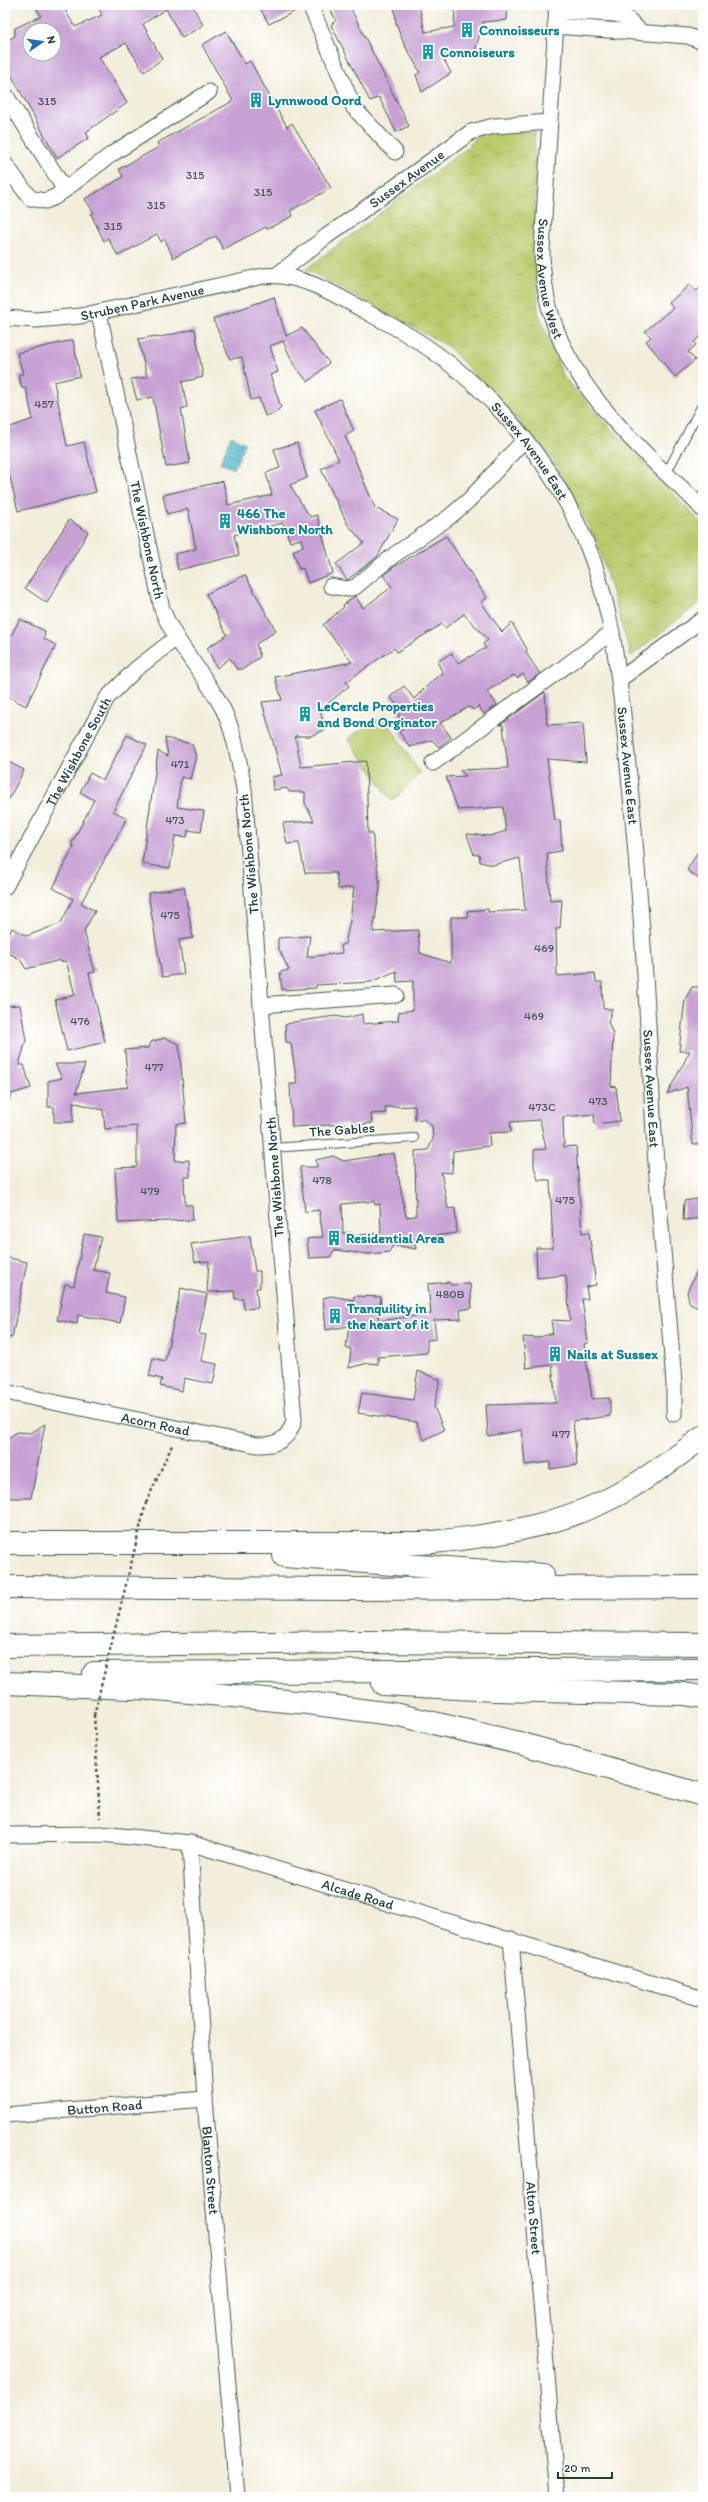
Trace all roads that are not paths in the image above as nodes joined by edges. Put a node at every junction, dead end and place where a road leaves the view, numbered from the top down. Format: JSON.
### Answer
{"nodes":[{"id":1,"x":310,"y":5,"type":"edge"},
{"id":2,"x":557,"y":8,"type":"edge"},
{"id":3,"x":556,"y":26,"type":"junction"},
{"id":4,"x":641,"y":32,"type":"junction"},
{"id":5,"x":703,"y":42,"type":"edge"},
{"id":6,"x":209,"y":92,"type":"dead end"},
{"id":7,"x":5,"y":94,"type":"edge"},
{"id":8,"x":550,"y":122,"type":"junction"},
{"id":9,"x":395,"y":152,"type":"dead end"},
{"id":10,"x":5,"y":164,"type":"edge"},
{"id":11,"x":65,"y":190,"type":"junction"},
{"id":12,"x":278,"y":274,"type":"junction"},
{"id":13,"x":99,"y":312,"type":"junction"},
{"id":14,"x":5,"y":318,"type":"edge"},
{"id":15,"x":703,"y":403,"type":"edge"},
{"id":16,"x":525,"y":439,"type":"junction"},
{"id":17,"x":666,"y":474,"type":"junction"},
{"id":18,"x":700,"y":506,"type":"edge"},
{"id":19,"x":331,"y":586,"type":"dead end"},
{"id":20,"x":703,"y":619,"type":"edge"},
{"id":21,"x":612,"y":632,"type":"junction"},
{"id":22,"x":176,"y":638,"type":"junction"},
{"id":23,"x":620,"y":679,"type":"junction"},
{"id":24,"x":433,"y":762,"type":"dead end"},
{"id":25,"x":5,"y":887,"type":"edge"},
{"id":26,"x":396,"y":996,"type":"dead end"},
{"id":27,"x":261,"y":1005,"type":"junction"},
{"id":28,"x":414,"y":1138,"type":"dead end"},
{"id":29,"x":273,"y":1148,"type":"junction"},
{"id":30,"x":5,"y":1392,"type":"edge"},
{"id":31,"x":674,"y":1414,"type":"dead end"},
{"id":32,"x":294,"y":1420,"type":"joint"},
{"id":33,"x":703,"y":1437,"type":"edge"},
{"id":34,"x":5,"y":1543,"type":"edge"},
{"id":35,"x":104,"y":1543,"type":"junction"},
{"id":36,"x":5,"y":1587,"type":"edge"},
{"id":37,"x":703,"y":1587,"type":"edge"},
{"id":38,"x":703,"y":1644,"type":"edge"},
{"id":39,"x":5,"y":1646,"type":"edge"},
{"id":40,"x":703,"y":1669,"type":"edge"},
{"id":41,"x":168,"y":1671,"type":"junction"},
{"id":42,"x":5,"y":1674,"type":"edge"},
{"id":43,"x":5,"y":1683,"type":"edge"},
{"id":44,"x":697,"y":1694,"type":"edge"},
{"id":45,"x":703,"y":1795,"type":"edge"},
{"id":46,"x":5,"y":1835,"type":"edge"},
{"id":47,"x":190,"y":1844,"type":"junction"},
{"id":48,"x":512,"y":1939,"type":"junction"},
{"id":49,"x":703,"y":1999,"type":"edge"},
{"id":50,"x":205,"y":2099,"type":"junction"},
{"id":51,"x":5,"y":2115,"type":"edge"},
{"id":52,"x":237,"y":2497,"type":"edge"},
{"id":53,"x":557,"y":2497,"type":"edge"}],
"edges":[{"from":1,"to":9,"type":"street"},
{"from":2,"to":3,"type":"street","name":"Sussex Avenue West"},
{"from":2,"to":4,"type":"street"},
{"from":3,"to":4,"type":"street"},
{"from":3,"to":8,"type":"street","name":"Sussex Avenue West"},
{"from":4,"to":5,"type":"street"},
{"from":6,"to":11,"type":"street"},
{"from":7,"to":11,"type":"street"},
{"from":8,"to":12,"type":"street","name":"Sussex Avenue"},
{"from":8,"to":17,"type":"street","name":"Sussex Avenue West"},
{"from":10,"to":11,"type":"street"},
{"from":12,"to":13,"type":"street","name":"Struben Park Avenue"},
{"from":12,"to":16,"type":"street","name":"Sussex Avenue East"},
{"from":13,"to":14,"type":"street","name":"Struben Park Avenue"},
{"from":13,"to":22,"type":"street","name":"The Wishbone North"},
{"from":15,"to":17,"type":"lane"},
{"from":16,"to":19,"type":"street"},
{"from":16,"to":21,"type":"street","name":"Sussex Avenue East"},
{"from":17,"to":18,"type":"street","name":"Sussex Avenue West"},
{"from":20,"to":23,"type":"street"},
{"from":21,"to":23,"type":"street","name":"Sussex Avenue East"},
{"from":21,"to":24,"type":"street"},
{"from":22,"to":25,"type":"street","name":"The Wishbone South"},
{"from":22,"to":27,"type":"street","name":"The Wishbone North"},
{"from":23,"to":31,"type":"street","name":"Sussex Avenue East"},
{"from":26,"to":27,"type":"street"},
{"from":27,"to":29,"type":"street","name":"The Wishbone North"},
{"from":28,"to":29,"type":"lane","name":"The Gables"},
{"from":29,"to":32,"type":"street","name":"The Wishbone North"},
{"from":30,"to":32,"type":"street","name":"Acorn Road"},
{"from":33,"to":35,"type":"highway"},
{"from":34,"to":35,"type":"highway"},
{"from":35,"to":37,"type":"highway"},
{"from":36,"to":37,"type":"highway"},
{"from":38,"to":39,"type":"highway"},
{"from":40,"to":41,"type":"highway"},
{"from":41,"to":42,"type":"highway"},
{"from":41,"to":44,"type":"highway"},
{"from":43,"to":45,"type":"highway"},
{"from":46,"to":47,"type":"street","name":"Alcade Road"},
{"from":47,"to":48,"type":"street","name":"Alcade Road"},
{"from":47,"to":50,"type":"street","name":"Blanton Street"},
{"from":48,"to":49,"type":"street","name":"Alcade Road"},
{"from":48,"to":53,"type":"street","name":"Alton Street"},
{"from":50,"to":51,"type":"street","name":"Button Road"},
{"from":50,"to":52,"type":"street","name":"Blanton Street"}]}
